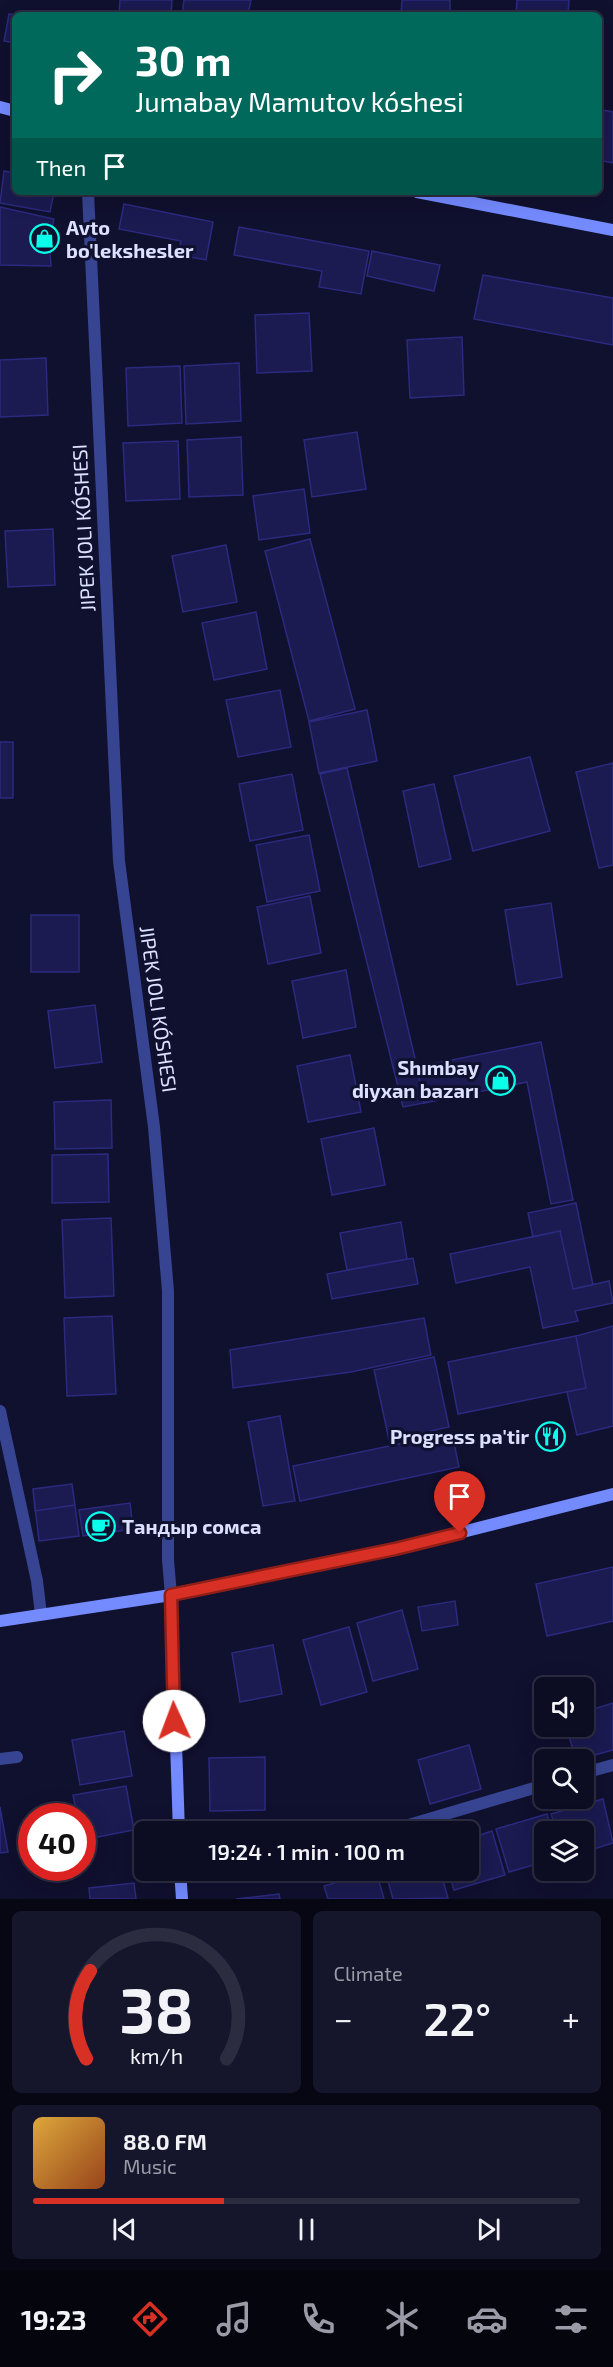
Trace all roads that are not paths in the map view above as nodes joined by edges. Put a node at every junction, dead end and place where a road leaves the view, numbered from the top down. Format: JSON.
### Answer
{"nodes":[{"id":1,"x":88,"y":195,"type":"edge"},
{"id":2,"x":432,"y":195,"type":"edge"},
{"id":3,"x":613,"y":230,"type":"edge"},
{"id":4,"x":0,"y":1411,"type":"edge"},
{"id":5,"x":613,"y":1494,"type":"edge"},
{"id":6,"x":171,"y":1595,"type":"junction"},
{"id":7,"x":41,"y":1614,"type":"junction"},
{"id":8,"x":0,"y":1621,"type":"edge"},
{"id":9,"x":17,"y":1756,"type":"dead end"},
{"id":10,"x":0,"y":1759,"type":"edge"},
{"id":11,"x":613,"y":1765,"type":"edge"},
{"id":12,"x":594,"y":1770,"type":"edge"},
{"id":13,"x":534,"y":1788,"type":"edge"},
{"id":14,"x":179,"y":1821,"type":"edge"},
{"id":15,"x":423,"y":1821,"type":"edge"},
{"id":16,"x":181,"y":1881,"type":"edge"},
{"id":17,"x":182,"y":1899,"type":"edge"}],
"edges":[{"from":1,"to":6,"type":"street"},
{"from":2,"to":3,"type":"street"},
{"from":4,"to":7,"type":"street"},
{"from":5,"to":6,"type":"street"},
{"from":6,"to":7,"type":"street"},
{"from":6,"to":14,"type":"street"},
{"from":7,"to":8,"type":"street"},
{"from":9,"to":10,"type":"street"},
{"from":11,"to":12,"type":"street"},
{"from":13,"to":15,"type":"street"},
{"from":16,"to":17,"type":"street"}]}
